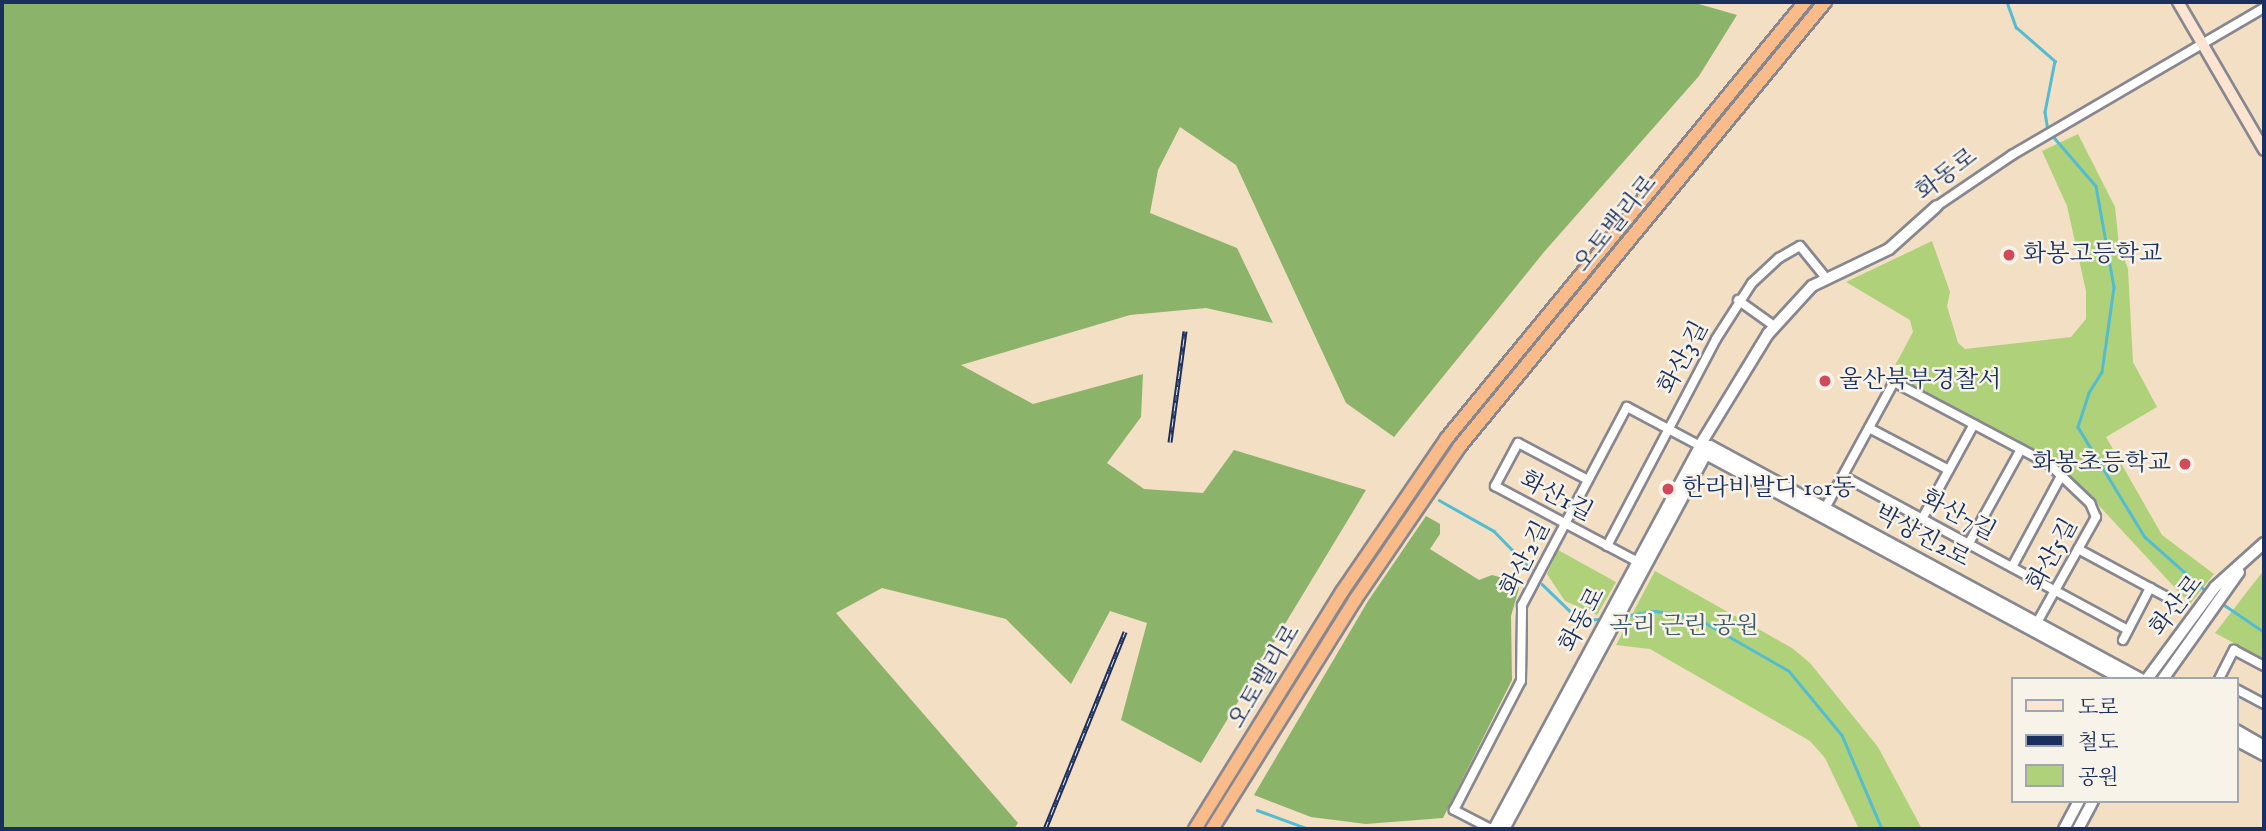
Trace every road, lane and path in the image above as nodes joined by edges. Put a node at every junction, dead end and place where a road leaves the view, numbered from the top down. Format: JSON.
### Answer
{"nodes":[{"id":1,"x":1825,"y":2,"type":"edge"},
{"id":2,"x":2178,"y":2,"type":"edge"},
{"id":3,"x":1801,"y":6,"type":"edge"},
{"id":4,"x":2264,"y":8,"type":"edge"},
{"id":5,"x":2203,"y":45,"type":"junction"},
{"id":6,"x":2264,"y":150,"type":"edge"},
{"id":7,"x":1937,"y":206,"type":"joint"},
{"id":8,"x":1825,"y":277,"type":"junction"},
{"id":9,"x":1738,"y":300,"type":"junction"},
{"id":10,"x":1774,"y":326,"type":"junction"},
{"id":11,"x":1974,"y":424,"type":"junction"},
{"id":12,"x":1869,"y":428,"type":"junction"},
{"id":13,"x":1668,"y":429,"type":"junction"},
{"id":14,"x":1705,"y":449,"type":"junction"},
{"id":15,"x":2021,"y":449,"type":"junction"},
{"id":16,"x":1949,"y":470,"type":"junction"},
{"id":17,"x":2062,"y":474,"type":"junction"},
{"id":18,"x":1843,"y":476,"type":"junction"},
{"id":19,"x":1588,"y":480,"type":"junction"},
{"id":20,"x":1823,"y":512,"type":"junction"},
{"id":21,"x":1922,"y":519,"type":"junction"},
{"id":22,"x":1565,"y":523,"type":"junction"},
{"id":23,"x":1969,"y":543,"type":"junction"},
{"id":24,"x":2264,"y":543,"type":"edge"},
{"id":25,"x":1607,"y":546,"type":"junction"},
{"id":26,"x":2078,"y":549,"type":"junction"},
{"id":27,"x":1638,"y":562,"type":"junction"},
{"id":28,"x":2244,"y":563,"type":"junction"},
{"id":29,"x":2011,"y":566,"type":"junction"},
{"id":30,"x":2150,"y":588,"type":"junction"},
{"id":31,"x":2055,"y":590,"type":"junction"},
{"id":32,"x":2174,"y":601,"type":"dead end"},
{"id":33,"x":1618,"y":608,"type":"junction"},
{"id":34,"x":1610,"y":623,"type":"junction"},
{"id":35,"x":2035,"y":626,"type":"junction"},
{"id":36,"x":2129,"y":629,"type":"junction"},
{"id":37,"x":2123,"y":640,"type":"dead end"},
{"id":38,"x":2264,"y":666,"type":"edge"},
{"id":39,"x":2119,"y":677,"type":"edge"},
{"id":40,"x":2137,"y":677,"type":"edge"},
{"id":41,"x":2148,"y":677,"type":"edge"},
{"id":42,"x":2164,"y":677,"type":"edge"},
{"id":43,"x":2220,"y":677,"type":"edge"},
{"id":44,"x":2238,"y":690,"type":"edge"},
{"id":45,"x":2264,"y":704,"type":"edge"},
{"id":46,"x":2238,"y":731,"type":"edge"},
{"id":47,"x":2238,"y":741,"type":"edge"},
{"id":48,"x":2264,"y":746,"type":"edge"},
{"id":49,"x":2264,"y":755,"type":"edge"},
{"id":50,"x":2078,"y":803,"type":"edge"},
{"id":51,"x":2092,"y":803,"type":"edge"},
{"id":52,"x":1215,"y":824,"type":"edge"},
{"id":53,"x":1195,"y":829,"type":"edge"},
{"id":54,"x":1493,"y":829,"type":"edge"},
{"id":55,"x":1504,"y":829,"type":"edge"},
{"id":56,"x":2064,"y":829,"type":"edge"},
{"id":57,"x":2078,"y":829,"type":"edge"}],
"edges":[{"from":1,"to":52,"type":"highway","name":"오토밸리로"},
{"from":2,"to":5,"type":"main road"},
{"from":3,"to":53,"type":"highway","name":"오토밸리로"},
{"from":4,"to":5,"type":"street","name":"화동로"},
{"from":5,"to":6,"type":"main road"},
{"from":5,"to":7,"type":"street","name":"화동로"},
{"from":7,"to":8,"type":"street","name":"화동로"},
{"from":8,"to":9,"type":"street","name":"화산3길"},
{"from":8,"to":10,"type":"street","name":"화동로"},
{"from":9,"to":10,"type":"street"},
{"from":9,"to":13,"type":"street","name":"화산3길"},
{"from":10,"to":14,"type":"street","name":"화동로"},
{"from":11,"to":12,"type":"street","name":"화산5길"},
{"from":11,"to":15,"type":"street","name":"화산5길"},
{"from":11,"to":16,"type":"street"},
{"from":12,"to":16,"type":"street"},
{"from":12,"to":18,"type":"street","name":"화산5길"},
{"from":13,"to":14,"type":"street","name":"화산2길"},
{"from":13,"to":19,"type":"street","name":"화산2길"},
{"from":13,"to":25,"type":"street","name":"화산3길"},
{"from":14,"to":20,"type":"street","name":"박상진2로"},
{"from":14,"to":27,"type":"street","name":"화동로"},
{"from":14,"to":33,"type":"street","name":"화동로"},
{"from":15,"to":17,"type":"street","name":"화산5길"},
{"from":15,"to":23,"type":"street"},
{"from":16,"to":21,"type":"street"},
{"from":17,"to":26,"type":"street","name":"화산5길"},
{"from":17,"to":29,"type":"street"},
{"from":18,"to":20,"type":"street","name":"화산5길"},
{"from":18,"to":21,"type":"street","name":"화산7길"},
{"from":19,"to":22,"type":"street","name":"화산2길"},
{"from":19,"to":22,"type":"street","name":"화산1길"},
{"from":20,"to":35,"type":"street","name":"박상진2로"},
{"from":21,"to":23,"type":"street","name":"화산7길"},
{"from":22,"to":25,"type":"street","name":"화산1길"},
{"from":22,"to":54,"type":"street","name":"화산2길"},
{"from":23,"to":29,"type":"street","name":"화산7길"},
{"from":24,"to":28,"type":"street","name":"화산로"},
{"from":25,"to":27,"type":"street","name":"화산1길"},
{"from":26,"to":30,"type":"street"},
{"from":26,"to":31,"type":"street","name":"화산5길"},
{"from":27,"to":33,"type":"street","name":"화동로"},
{"from":28,"to":41,"type":"street","name":"화산로"},
{"from":28,"to":42,"type":"street","name":"화산로"},
{"from":29,"to":31,"type":"street","name":"화산7길"},
{"from":30,"to":32,"type":"street"},
{"from":30,"to":36,"type":"street"},
{"from":31,"to":35,"type":"street","name":"화산5길"},
{"from":31,"to":36,"type":"street","name":"화산7길"},
{"from":33,"to":34,"type":"street","name":"화동로"},
{"from":34,"to":54,"type":"street","name":"화동로"},
{"from":34,"to":55,"type":"street","name":"화동로"},
{"from":35,"to":39,"type":"street","name":"박상진2로"},
{"from":35,"to":40,"type":"street","name":"박상진2로"},
{"from":36,"to":37,"type":"street"},
{"from":38,"to":43,"type":"street"},
{"from":44,"to":45,"type":"street"},
{"from":46,"to":48,"type":"street"},
{"from":47,"to":49,"type":"street"},
{"from":50,"to":56,"type":"street"},
{"from":51,"to":57,"type":"street"}]}
